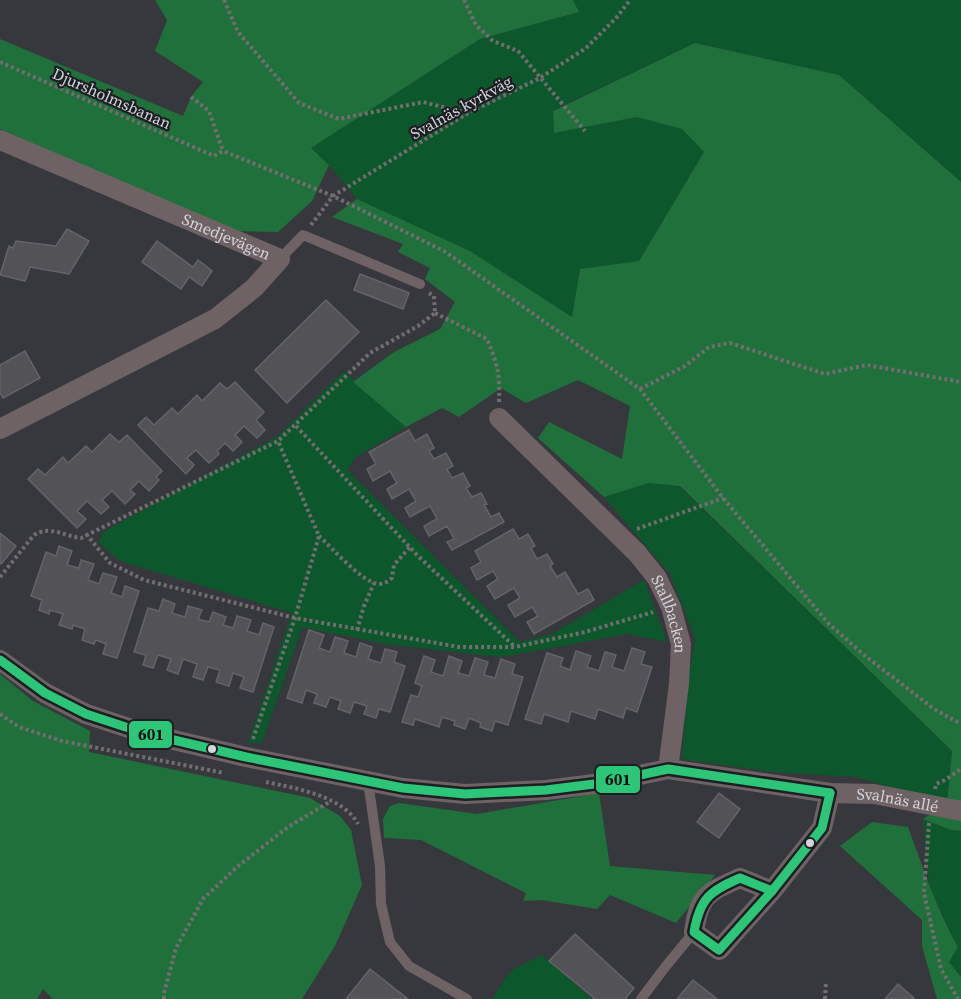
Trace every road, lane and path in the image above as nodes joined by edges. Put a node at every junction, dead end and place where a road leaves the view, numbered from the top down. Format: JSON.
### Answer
{"nodes":[{"id":1,"x":224,"y":0,"type":"edge"},
{"id":2,"x":464,"y":0,"type":"edge"},
{"id":3,"x":630,"y":0,"type":"edge"},
{"id":4,"x":0,"y":62,"type":"edge"},
{"id":5,"x":540,"y":78,"type":"junction"},
{"id":6,"x":191,"y":97,"type":"dead end"},
{"id":7,"x":468,"y":113,"type":"junction"},
{"id":8,"x":585,"y":131,"type":"dead end"},
{"id":9,"x":0,"y":140,"type":"edge"},
{"id":10,"x":223,"y":151,"type":"junction"},
{"id":11,"x":333,"y":196,"type":"junction"},
{"id":12,"x":303,"y":235,"type":"junction"},
{"id":13,"x":280,"y":259,"type":"junction"},
{"id":14,"x":420,"y":284,"type":"joint"},
{"id":15,"x":435,"y":313,"type":"junction"},
{"id":16,"x":961,"y":382,"type":"edge"},
{"id":17,"x":640,"y":389,"type":"junction"},
{"id":18,"x":499,"y":418,"type":"joint"},
{"id":19,"x":296,"y":426,"type":"junction"},
{"id":20,"x":0,"y":429,"type":"edge"},
{"id":21,"x":278,"y":441,"type":"junction"},
{"id":22,"x":723,"y":498,"type":"junction"},
{"id":23,"x":86,"y":534,"type":"junction"},
{"id":24,"x":318,"y":536,"type":"junction"},
{"id":25,"x":619,"y":536,"type":"junction"},
{"id":26,"x":410,"y":547,"type":"junction"},
{"id":27,"x":0,"y":577,"type":"edge"},
{"id":28,"x":374,"y":583,"type":"junction"},
{"id":29,"x":671,"y":607,"type":"junction"},
{"id":30,"x":295,"y":618,"type":"junction"},
{"id":31,"x":357,"y":630,"type":"junction"},
{"id":32,"x":515,"y":647,"type":"junction"},
{"id":33,"x":0,"y":660,"type":"edge"},
{"id":34,"x":0,"y":714,"type":"edge"},
{"id":35,"x":961,"y":724,"type":"edge"},
{"id":36,"x":246,"y":757,"type":"junction"},
{"id":37,"x":668,"y":769,"type":"junction"},
{"id":38,"x":961,"y":769,"type":"edge"},
{"id":39,"x":226,"y":774,"type":"dead end"},
{"id":40,"x":260,"y":781,"type":"dead end"},
{"id":41,"x":368,"y":781,"type":"junction"},
{"id":42,"x":830,"y":793,"type":"junction"},
{"id":43,"x":331,"y":801,"type":"junction"},
{"id":44,"x":931,"y":806,"type":"junction"},
{"id":45,"x":961,"y":811,"type":"edge"},
{"id":46,"x":376,"y":836,"type":"junction"},
{"id":47,"x":772,"y":891,"type":"junction"},
{"id":48,"x":694,"y":933,"type":"junction"},
{"id":49,"x":826,"y":981,"type":"dead end"},
{"id":50,"x":164,"y":999,"type":"edge"},
{"id":51,"x":467,"y":999,"type":"edge"},
{"id":52,"x":641,"y":999,"type":"edge"},
{"id":53,"x":825,"y":999,"type":"edge"},
{"id":54,"x":958,"y":999,"type":"edge"}],
"edges":[{"from":1,"to":7,"type":"path"},
{"from":2,"to":5,"type":"path"},
{"from":3,"to":5,"type":"path","name":"Svalnäs kyrkväg"},
{"from":4,"to":10,"type":"path","name":"Djursholmsbanan"},
{"from":5,"to":7,"type":"path","name":"Svalnäs kyrkväg"},
{"from":5,"to":8,"type":"path"},
{"from":6,"to":10,"type":"path"},
{"from":7,"to":11,"type":"path","name":"Svalnäs kyrkväg"},
{"from":9,"to":13,"type":"street","name":"Smedjevägen"},
{"from":10,"to":11,"type":"path"},
{"from":11,"to":12,"type":"path","name":"Svalnäs kyrkväg"},
{"from":11,"to":17,"type":"path"},
{"from":12,"to":13,"type":"lane"},
{"from":12,"to":14,"type":"lane"},
{"from":13,"to":20,"type":"street","name":"Smedjevägen"},
{"from":14,"to":15,"type":"path"},
{"from":15,"to":18,"type":"path"},
{"from":15,"to":19,"type":"path"},
{"from":16,"to":17,"type":"path"},
{"from":17,"to":22,"type":"path"},
{"from":18,"to":25,"type":"street","name":"Stallbacken"},
{"from":19,"to":21,"type":"path"},
{"from":19,"to":26,"type":"path"},
{"from":21,"to":23,"type":"path"},
{"from":21,"to":24,"type":"path"},
{"from":22,"to":25,"type":"path"},
{"from":22,"to":35,"type":"path"},
{"from":23,"to":27,"type":"path"},
{"from":23,"to":30,"type":"path"},
{"from":24,"to":28,"type":"path"},
{"from":24,"to":30,"type":"path"},
{"from":25,"to":29,"type":"street","name":"Stallbacken"},
{"from":26,"to":28,"type":"path"},
{"from":26,"to":32,"type":"path"},
{"from":28,"to":31,"type":"path"},
{"from":29,"to":32,"type":"path"},
{"from":29,"to":37,"type":"street","name":"Stallbacken"},
{"from":30,"to":31,"type":"path"},
{"from":30,"to":36,"type":"path"},
{"from":31,"to":32,"type":"path"},
{"from":33,"to":36,"type":"street","name":"Svalnäs allé"},
{"from":34,"to":39,"type":"path"},
{"from":36,"to":41,"type":"street","name":"Svalnäs allé"},
{"from":37,"to":41,"type":"street","name":"Svalnäs allé"},
{"from":37,"to":42,"type":"street","name":"Svalnäs allé"},
{"from":38,"to":44,"type":"path"},
{"from":40,"to":43,"type":"path"},
{"from":41,"to":46,"type":"lane"},
{"from":42,"to":44,"type":"street","name":"Svalnäs allé"},
{"from":42,"to":47,"type":"street"},
{"from":43,"to":46,"type":"path"},
{"from":43,"to":50,"type":"path"},
{"from":44,"to":45,"type":"street","name":"Svalnäs allé"},
{"from":44,"to":54,"type":"path"},
{"from":46,"to":51,"type":"lane"},
{"from":47,"to":48,"type":"street"},
{"from":47,"to":48,"type":"street"},
{"from":48,"to":52,"type":"lane"},
{"from":49,"to":53,"type":"path"}]}
